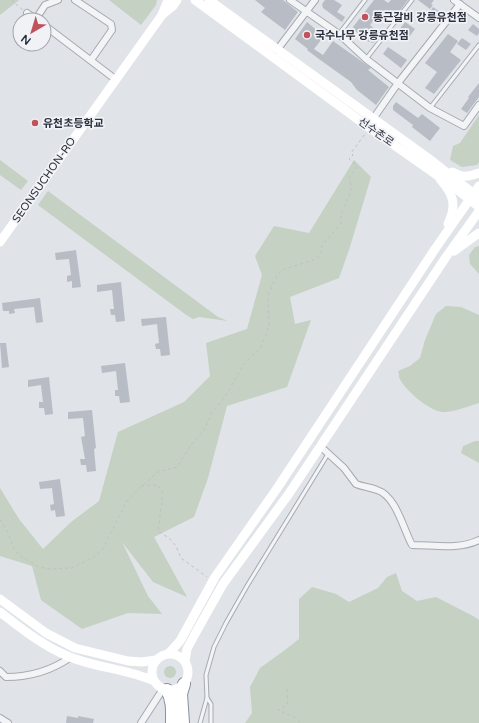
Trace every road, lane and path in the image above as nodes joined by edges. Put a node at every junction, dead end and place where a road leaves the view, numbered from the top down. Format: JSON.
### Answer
{"nodes":[{"id":1,"x":9,"y":0,"type":"edge"},
{"id":2,"x":58,"y":0,"type":"edge"},
{"id":3,"x":74,"y":0,"type":"edge"},
{"id":4,"x":168,"y":0,"type":"edge"},
{"id":5,"x":177,"y":0,"type":"edge"},
{"id":6,"x":195,"y":0,"type":"edge"},
{"id":7,"x":209,"y":0,"type":"edge"},
{"id":8,"x":290,"y":0,"type":"edge"},
{"id":9,"x":314,"y":0,"type":"edge"},
{"id":10,"x":365,"y":0,"type":"edge"},
{"id":11,"x":412,"y":0,"type":"edge"},
{"id":12,"x":454,"y":0,"type":"edge"},
{"id":13,"x":13,"y":1,"type":"edge"},
{"id":14,"x":460,"y":4,"type":"junction"},
{"id":15,"x":17,"y":6,"type":"dead end"},
{"id":16,"x":306,"y":11,"type":"junction"},
{"id":17,"x":41,"y":12,"type":"edge"},
{"id":18,"x":162,"y":15,"type":"junction"},
{"id":19,"x":479,"y":18,"type":"edge"},
{"id":20,"x":52,"y":31,"type":"edge"},
{"id":21,"x":339,"y":34,"type":"junction"},
{"id":22,"x":479,"y":45,"type":"edge"},
{"id":23,"x":275,"y":54,"type":"junction"},
{"id":24,"x":366,"y":59,"type":"junction"},
{"id":25,"x":91,"y":60,"type":"junction"},
{"id":26,"x":115,"y":79,"type":"junction"},
{"id":27,"x":398,"y":83,"type":"junction"},
{"id":28,"x":479,"y":105,"type":"edge"},
{"id":29,"x":430,"y":108,"type":"junction"},
{"id":30,"x":373,"y":119,"type":"junction"},
{"id":31,"x":366,"y":134,"type":"dead end"},
{"id":32,"x":432,"y":161,"type":"junction"},
{"id":33,"x":434,"y":172,"type":"junction"},
{"id":34,"x":479,"y":173,"type":"edge"},
{"id":35,"x":479,"y":186,"type":"edge"},
{"id":36,"x":474,"y":197,"type":"edge"},
{"id":37,"x":479,"y":207,"type":"edge"},
{"id":38,"x":479,"y":211,"type":"edge"},
{"id":39,"x":479,"y":233,"type":"edge"},
{"id":40,"x":2,"y":237,"type":"edge"},
{"id":41,"x":435,"y":249,"type":"junction"},
{"id":42,"x":446,"y":257,"type":"junction"},
{"id":43,"x":320,"y":446,"type":"junction"},
{"id":44,"x":328,"y":454,"type":"junction"},
{"id":45,"x":141,"y":486,"type":"junction"},
{"id":46,"x":0,"y":520,"type":"edge"},
{"id":47,"x":479,"y":540,"type":"edge"},
{"id":48,"x":213,"y":580,"type":"junction"},
{"id":49,"x":0,"y":599,"type":"edge"},
{"id":50,"x":0,"y":612,"type":"edge"},
{"id":51,"x":169,"y":653,"type":"junction"},
{"id":52,"x":71,"y":657,"type":"junction"},
{"id":53,"x":156,"y":660,"type":"junction"},
{"id":54,"x":185,"y":661,"type":"junction"},
{"id":55,"x":0,"y":671,"type":"edge"},
{"id":56,"x":154,"y":681,"type":"junction"},
{"id":57,"x":184,"y":684,"type":"junction"},
{"id":58,"x":287,"y":688,"type":"dead end"},
{"id":59,"x":165,"y":690,"type":"junction"},
{"id":60,"x":207,"y":698,"type":"junction"},
{"id":61,"x":0,"y":718,"type":"edge"},
{"id":62,"x":8,"y":723,"type":"edge"},
{"id":63,"x":141,"y":723,"type":"edge"},
{"id":64,"x":172,"y":723,"type":"edge"},
{"id":65,"x":183,"y":723,"type":"edge"},
{"id":66,"x":200,"y":723,"type":"edge"},
{"id":67,"x":211,"y":723,"type":"edge"},
{"id":68,"x":301,"y":723,"type":"edge"}],
"edges":[{"from":1,"to":13,"type":"path"},
{"from":2,"to":17,"type":"street"},
{"from":3,"to":25,"type":"street"},
{"from":4,"to":18,"type":"street","name":"SEONSUCHON-RO"},
{"from":5,"to":18,"type":"street"},
{"from":6,"to":23,"type":"street"},
{"from":7,"to":23,"type":"street"},
{"from":8,"to":16,"type":"street"},
{"from":9,"to":16,"type":"street"},
{"from":10,"to":21,"type":"lane"},
{"from":11,"to":24,"type":"lane"},
{"from":12,"to":14,"type":"street"},
{"from":13,"to":15,"type":"path"},
{"from":14,"to":19,"type":"street"},
{"from":14,"to":27,"type":"street"},
{"from":16,"to":21,"type":"street"},
{"from":16,"to":23,"type":"street"},
{"from":18,"to":26,"type":"street","name":"SEONSUCHON-RO"},
{"from":20,"to":25,"type":"street"},
{"from":21,"to":24,"type":"street"},
{"from":22,"to":29,"type":"lane"},
{"from":23,"to":30,"type":"street","name":"선수촌로"},
{"from":23,"to":33,"type":"street","name":"선수촌로"},
{"from":24,"to":27,"type":"street"},
{"from":25,"to":26,"type":"street"},
{"from":26,"to":40,"type":"street","name":"SEONSUCHON-RO"},
{"from":27,"to":29,"type":"street"},
{"from":27,"to":30,"type":"street"},
{"from":28,"to":29,"type":"street"},
{"from":30,"to":32,"type":"street","name":"선수촌로"},
{"from":31,"to":45,"type":"path"},
{"from":32,"to":34,"type":"street"},
{"from":32,"to":36,"type":"street","name":"선수촌로"},
{"from":33,"to":36,"type":"street","name":"선수촌로"},
{"from":33,"to":41,"type":"street"},
{"from":35,"to":36,"type":"street"},
{"from":36,"to":37,"type":"street","name":"선수촌로"},
{"from":36,"to":41,"type":"street"},
{"from":38,"to":42,"type":"street"},
{"from":39,"to":42,"type":"street"},
{"from":41,"to":48,"type":"street"},
{"from":42,"to":43,"type":"street"},
{"from":43,"to":44,"type":"street"},
{"from":43,"to":54,"type":"street"},
{"from":44,"to":47,"type":"street"},
{"from":44,"to":60,"type":"lane"},
{"from":45,"to":46,"type":"path"},
{"from":45,"to":48,"type":"path"},
{"from":48,"to":51,"type":"street"},
{"from":49,"to":53,"type":"street"},
{"from":50,"to":52,"type":"street"},
{"from":51,"to":53,"type":"street"},
{"from":51,"to":54,"type":"street"},
{"from":52,"to":55,"type":"street"},
{"from":52,"to":56,"type":"street"},
{"from":53,"to":56,"type":"street"},
{"from":54,"to":57,"type":"street"},
{"from":56,"to":59,"type":"street"},
{"from":57,"to":59,"type":"street"},
{"from":57,"to":65,"type":"highway"},
{"from":58,"to":68,"type":"path"},
{"from":59,"to":63,"type":"street"},
{"from":59,"to":64,"type":"highway"},
{"from":60,"to":66,"type":"lane"},
{"from":60,"to":67,"type":"lane"},
{"from":61,"to":62,"type":"street"}]}
